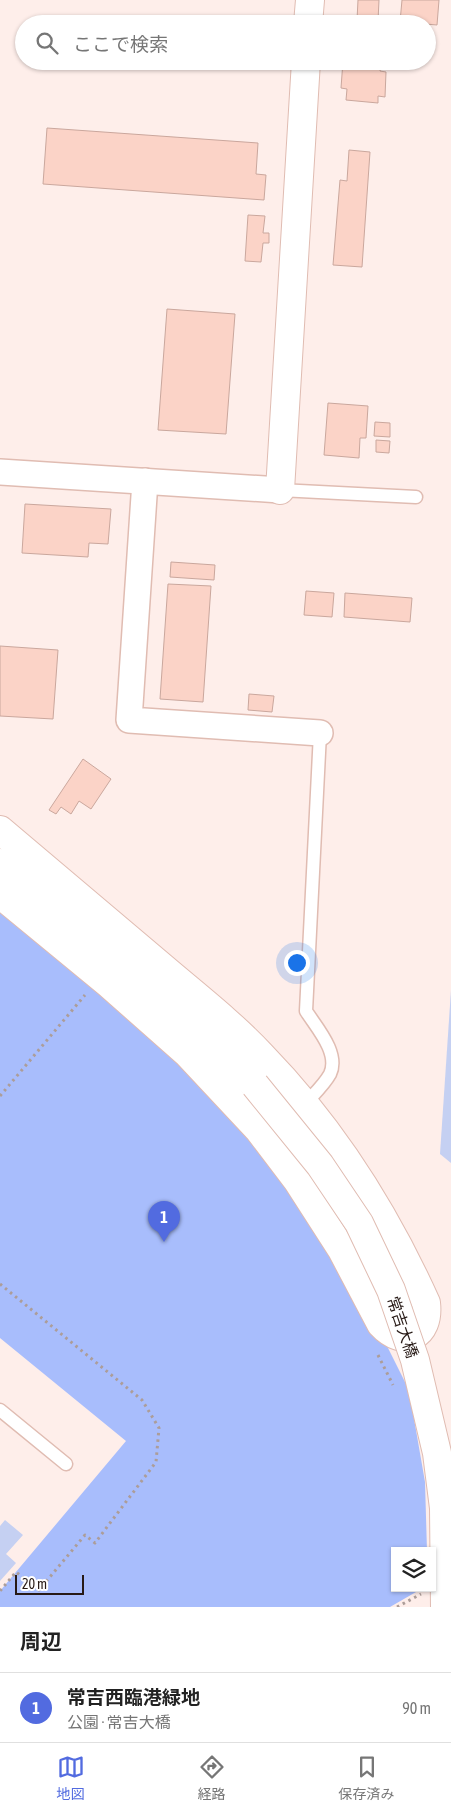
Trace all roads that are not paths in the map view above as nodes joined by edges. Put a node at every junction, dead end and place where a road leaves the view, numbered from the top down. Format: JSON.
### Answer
{"nodes":[{"id":1,"x":310,"y":0,"type":"edge"},
{"id":2,"x":309,"y":15,"type":"edge"},
{"id":3,"x":305,"y":70,"type":"edge"},
{"id":4,"x":0,"y":472,"type":"edge"},
{"id":5,"x":145,"y":481,"type":"junction"},
{"id":6,"x":280,"y":490,"type":"junction"},
{"id":7,"x":416,"y":497,"type":"dead end"},
{"id":8,"x":320,"y":733,"type":"joint"},
{"id":9,"x":0,"y":830,"type":"edge"},
{"id":10,"x":0,"y":863,"type":"edge"},
{"id":11,"x":0,"y":894,"type":"edge"},
{"id":12,"x":305,"y":1104,"type":"junction"},
{"id":13,"x":0,"y":1410,"type":"edge"},
{"id":14,"x":66,"y":1464,"type":"dead end"},
{"id":15,"x":445,"y":1607,"type":"edge"}],
"edges":[{"from":1,"to":2,"type":"street"},
{"from":3,"to":6,"type":"street"},
{"from":4,"to":5,"type":"street"},
{"from":5,"to":6,"type":"street"},
{"from":5,"to":8,"type":"street"},
{"from":6,"to":7,"type":"lane"},
{"from":8,"to":12,"type":"lane"},
{"from":9,"to":12,"type":"street"},
{"from":10,"to":15,"type":"street","name":"常吉大橋","bridge":true},
{"from":11,"to":12,"type":"street"},
{"from":13,"to":14,"type":"lane"}]}
